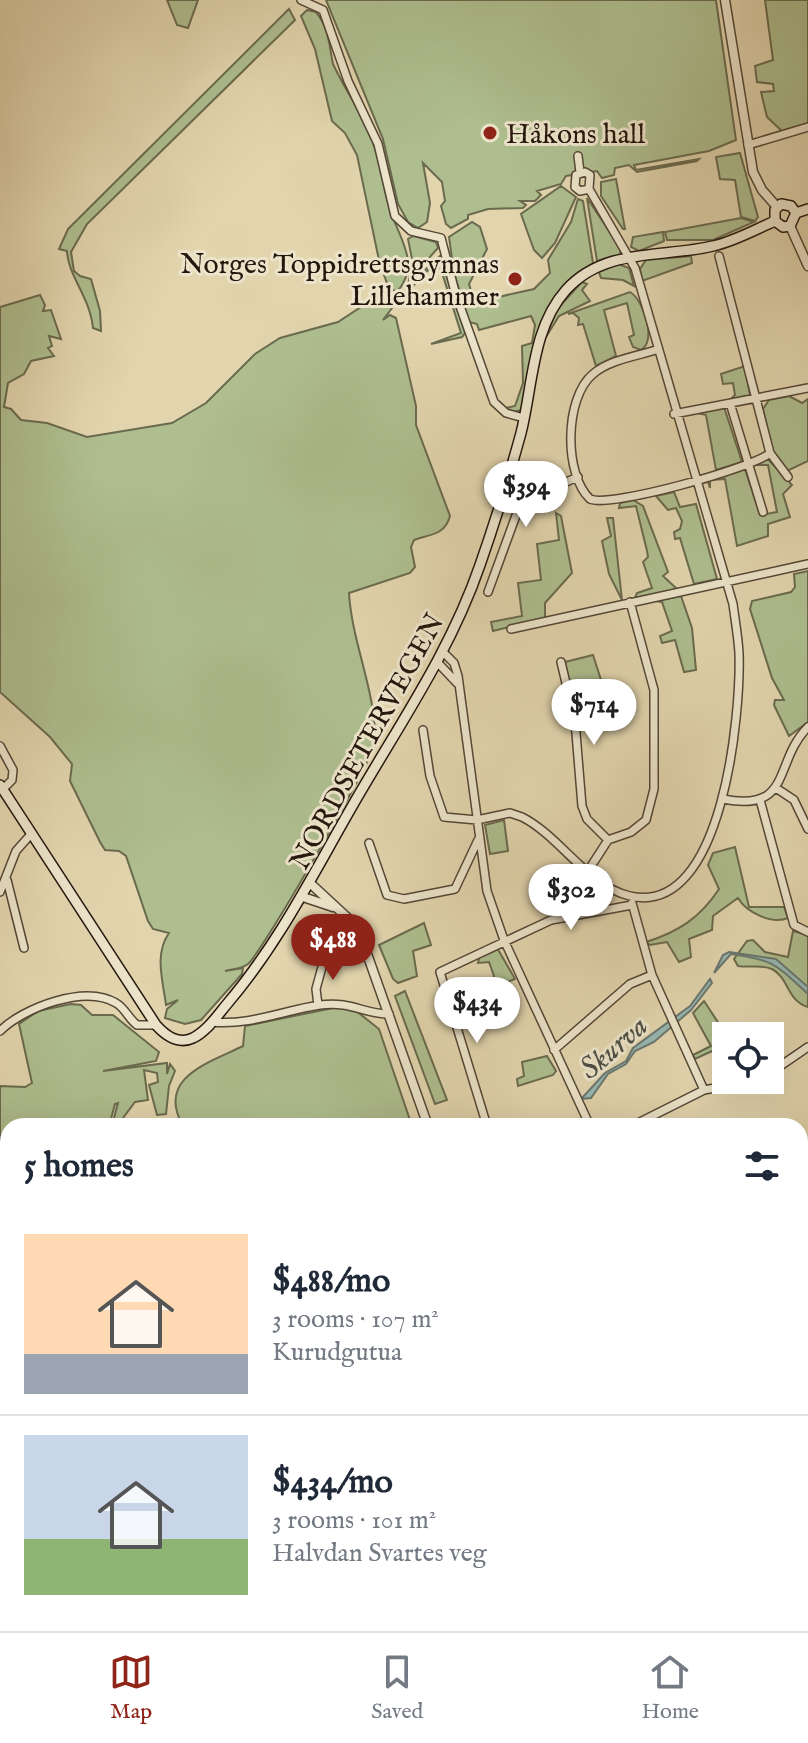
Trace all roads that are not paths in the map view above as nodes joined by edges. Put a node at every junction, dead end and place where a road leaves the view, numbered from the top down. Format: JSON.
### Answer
{"nodes":[{"id":1,"x":301,"y":0,"type":"edge"},
{"id":2,"x":725,"y":0,"type":"edge"},
{"id":3,"x":808,"y":127,"type":"edge"},
{"id":4,"x":748,"y":145,"type":"junction"},
{"id":5,"x":578,"y":156,"type":"dead end"},
{"id":6,"x":580,"y":172,"type":"junction"},
{"id":7,"x":589,"y":189,"type":"junction"},
{"id":8,"x":777,"y":207,"type":"junction"},
{"id":9,"x":808,"y":209,"type":"edge"},
{"id":10,"x":796,"y":213,"type":"junction"},
{"id":11,"x":775,"y":221,"type":"junction"},
{"id":12,"x":790,"y":226,"type":"junction"},
{"id":13,"x":719,"y":256,"type":"dead end"},
{"id":14,"x":631,"y":257,"type":"junction"},
{"id":15,"x":808,"y":266,"type":"edge"},
{"id":16,"x":656,"y":350,"type":"junction"},
{"id":17,"x":808,"y":388,"type":"edge"},
{"id":18,"x":758,"y":398,"type":"junction"},
{"id":19,"x":730,"y":403,"type":"junction"},
{"id":20,"x":674,"y":414,"type":"junction"},
{"id":21,"x":524,"y":418,"type":"junction"},
{"id":22,"x":770,"y":453,"type":"junction"},
{"id":23,"x":747,"y":464,"type":"junction"},
{"id":24,"x":578,"y":477,"type":"junction"},
{"id":25,"x":788,"y":477,"type":"dead end"},
{"id":26,"x":695,"y":480,"type":"junction"},
{"id":27,"x":763,"y":512,"type":"dead end"},
{"id":28,"x":808,"y":564,"type":"edge"},
{"id":29,"x":727,"y":582,"type":"junction"},
{"id":30,"x":488,"y":592,"type":"dead end"},
{"id":31,"x":630,"y":602,"type":"junction"},
{"id":32,"x":511,"y":629,"type":"dead end"},
{"id":33,"x":444,"y":653,"type":"junction"},
{"id":34,"x":561,"y":662,"type":"dead end"},
{"id":35,"x":439,"y":664,"type":"junction"},
{"id":36,"x":458,"y":685,"type":"junction"},
{"id":37,"x":808,"y":727,"type":"edge"},
{"id":38,"x":423,"y":730,"type":"dead end"},
{"id":39,"x":0,"y":746,"type":"edge"},
{"id":40,"x":1,"y":787,"type":"edge"},
{"id":41,"x":776,"y":788,"type":"junction"},
{"id":42,"x":723,"y":799,"type":"junction"},
{"id":43,"x":760,"y":800,"type":"junction"},
{"id":44,"x":477,"y":820,"type":"junction"},
{"id":45,"x":808,"y":829,"type":"edge"},
{"id":46,"x":32,"y":833,"type":"junction"},
{"id":47,"x":478,"y":840,"type":"junction"},
{"id":48,"x":608,"y":840,"type":"junction"},
{"id":49,"x":369,"y":843,"type":"dead end"},
{"id":50,"x":588,"y":871,"type":"junction"},
{"id":51,"x":7,"y":880,"type":"junction"},
{"id":52,"x":311,"y":884,"type":"junction"},
{"id":53,"x":0,"y":892,"type":"edge"},
{"id":54,"x":303,"y":897,"type":"junction"},
{"id":55,"x":633,"y":901,"type":"junction"},
{"id":56,"x":335,"y":907,"type":"junction"},
{"id":57,"x":808,"y":932,"type":"edge"},
{"id":58,"x":504,"y":940,"type":"junction"},
{"id":59,"x":24,"y":948,"type":"dead end"},
{"id":60,"x":325,"y":956,"type":"dead end"},
{"id":61,"x":652,"y":975,"type":"junction"},
{"id":62,"x":318,"y":1005,"type":"junction"},
{"id":63,"x":389,"y":1014,"type":"junction"},
{"id":64,"x":212,"y":1022,"type":"junction"},
{"id":65,"x":156,"y":1025,"type":"junction"},
{"id":66,"x":0,"y":1031,"type":"edge"},
{"id":67,"x":808,"y":1047,"type":"edge"},
{"id":68,"x":554,"y":1050,"type":"junction"},
{"id":69,"x":784,"y":1063,"type":"edge"},
{"id":70,"x":712,"y":1089,"type":"edge"},
{"id":71,"x":704,"y":1090,"type":"junction"},
{"id":72,"x":425,"y":1118,"type":"edge"},
{"id":73,"x":485,"y":1118,"type":"edge"},
{"id":74,"x":586,"y":1118,"type":"edge"},
{"id":75,"x":648,"y":1118,"type":"edge"}],
"edges":[{"from":1,"to":21,"type":"street"},
{"from":2,"to":4,"type":"street"},
{"from":3,"to":4,"type":"street"},
{"from":4,"to":8,"type":"street"},
{"from":5,"to":6,"type":"street"},
{"from":6,"to":7,"type":"street"},
{"from":6,"to":7,"type":"street"},
{"from":7,"to":14,"type":"street"},
{"from":8,"to":10,"type":"main road"},
{"from":8,"to":11,"type":"main road"},
{"from":9,"to":10,"type":"main road"},
{"from":10,"to":12,"type":"main road"},
{"from":11,"to":12,"type":"main road"},
{"from":11,"to":14,"type":"main road","name":"NORDSETERVEGEN"},
{"from":12,"to":15,"type":"street"},
{"from":13,"to":18,"type":"street"},
{"from":14,"to":16,"type":"street"},
{"from":14,"to":21,"type":"main road","name":"NORDSETERVEGEN"},
{"from":16,"to":20,"type":"street"},
{"from":16,"to":24,"type":"street"},
{"from":17,"to":18,"type":"street"},
{"from":18,"to":19,"type":"street"},
{"from":18,"to":22,"type":"street"},
{"from":19,"to":20,"type":"street"},
{"from":19,"to":23,"type":"street"},
{"from":20,"to":26,"type":"street"},
{"from":21,"to":33,"type":"main road","name":"NORDSETERVEGEN"},
{"from":22,"to":23,"type":"street"},
{"from":22,"to":25,"type":"street"},
{"from":23,"to":26,"type":"street"},
{"from":23,"to":27,"type":"street"},
{"from":24,"to":26,"type":"street"},
{"from":24,"to":30,"type":"street"},
{"from":26,"to":29,"type":"street"},
{"from":28,"to":29,"type":"street"},
{"from":29,"to":31,"type":"street"},
{"from":29,"to":42,"type":"street"},
{"from":31,"to":32,"type":"street"},
{"from":31,"to":48,"type":"street"},
{"from":33,"to":35,"type":"main road","name":"NORDSETERVEGEN"},
{"from":33,"to":36,"type":"street"},
{"from":34,"to":48,"type":"street"},
{"from":35,"to":36,"type":"street"},
{"from":35,"to":52,"type":"main road","name":"NORDSETERVEGEN"},
{"from":36,"to":44,"type":"street"},
{"from":37,"to":41,"type":"street"},
{"from":38,"to":44,"type":"street"},
{"from":39,"to":40,"type":"street"},
{"from":40,"to":46,"type":"main road"},
{"from":41,"to":43,"type":"street"},
{"from":41,"to":45,"type":"street"},
{"from":42,"to":43,"type":"street"},
{"from":42,"to":55,"type":"street"},
{"from":43,"to":57,"type":"street"},
{"from":44,"to":47,"type":"street"},
{"from":44,"to":50,"type":"street"},
{"from":46,"to":51,"type":"street"},
{"from":46,"to":65,"type":"main road"},
{"from":47,"to":49,"type":"street"},
{"from":47,"to":58,"type":"street"},
{"from":48,"to":50,"type":"street"},
{"from":50,"to":55,"type":"street"},
{"from":51,"to":53,"type":"street"},
{"from":51,"to":59,"type":"street"},
{"from":52,"to":54,"type":"main road","name":"NORDSETERVEGEN"},
{"from":52,"to":56,"type":"street"},
{"from":54,"to":56,"type":"street"},
{"from":54,"to":64,"type":"main road","name":"NORDSETERVEGEN"},
{"from":55,"to":58,"type":"street"},
{"from":55,"to":61,"type":"street"},
{"from":56,"to":63,"type":"street"},
{"from":58,"to":68,"type":"street"},
{"from":58,"to":73,"type":"street"},
{"from":60,"to":62,"type":"street"},
{"from":61,"to":68,"type":"street"},
{"from":61,"to":71,"type":"street"},
{"from":62,"to":63,"type":"street"},
{"from":62,"to":64,"type":"street"},
{"from":63,"to":72,"type":"street"},
{"from":64,"to":65,"type":"main road","name":"NORDSETERVEGEN"},
{"from":65,"to":66,"type":"street"},
{"from":67,"to":69,"type":"street"},
{"from":68,"to":74,"type":"street"},
{"from":70,"to":71,"type":"street"},
{"from":71,"to":75,"type":"street"}]}
